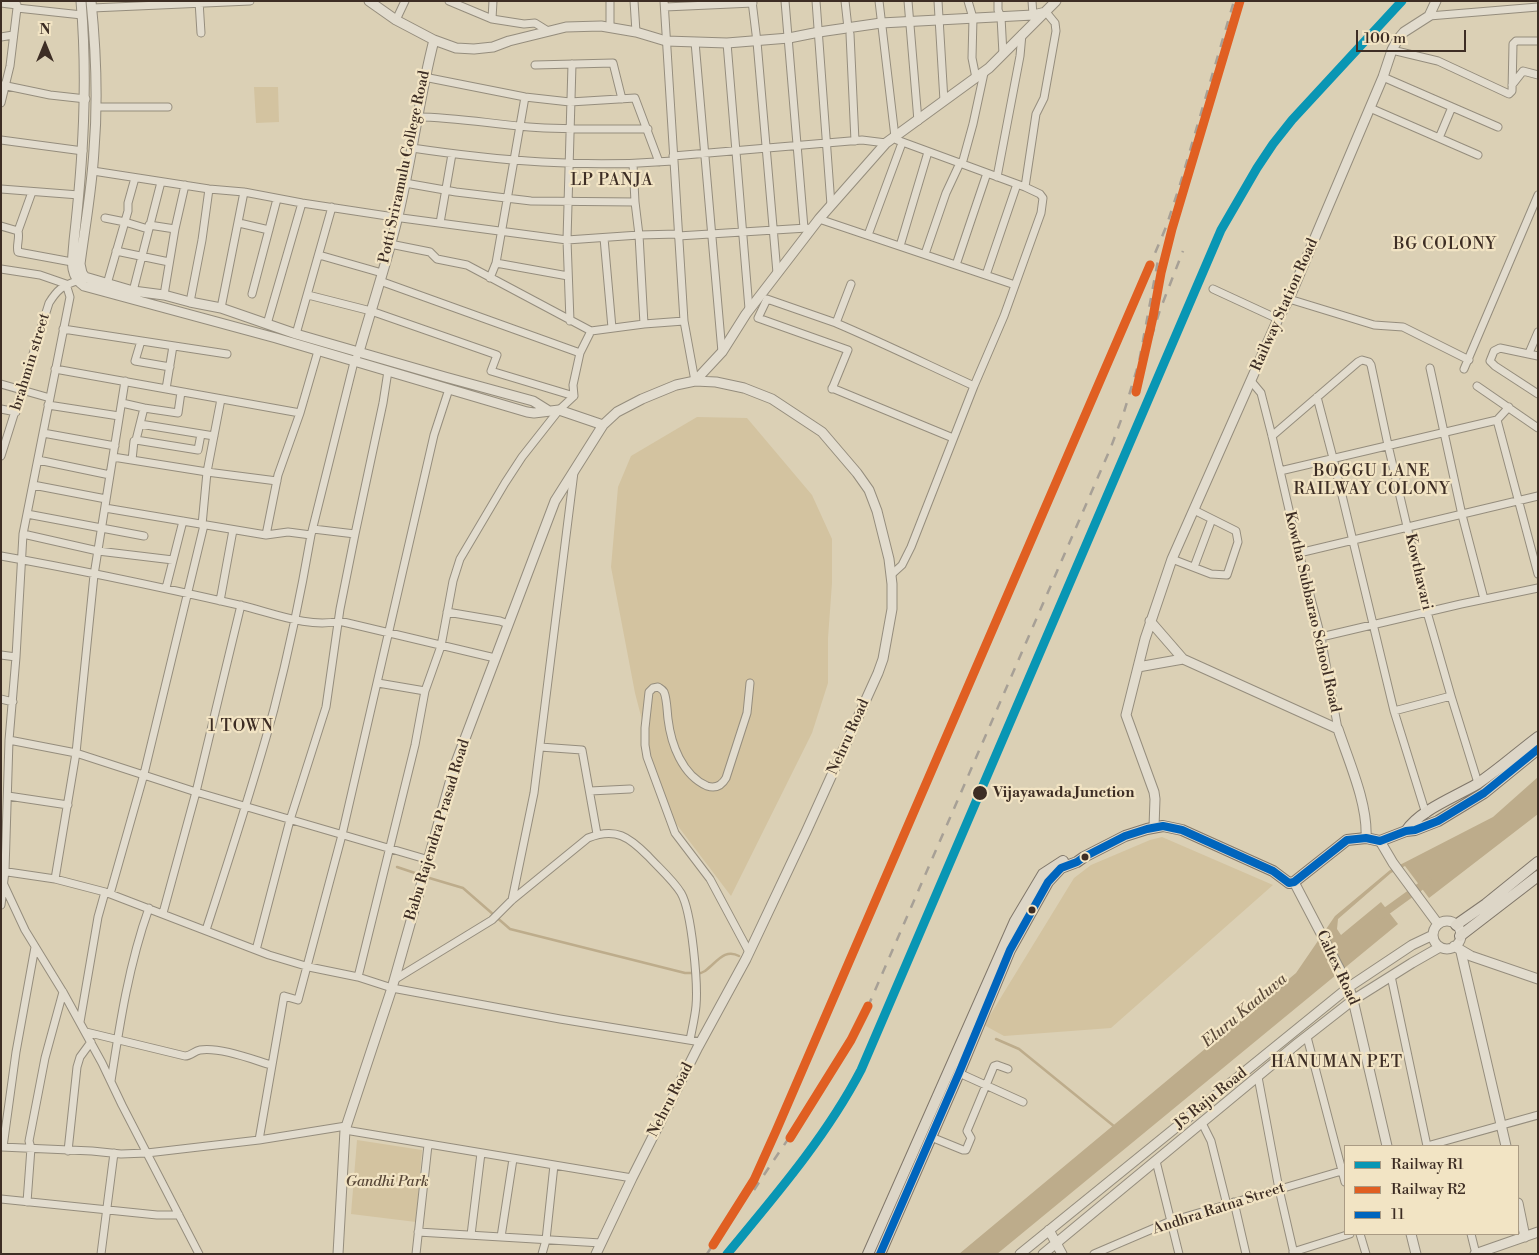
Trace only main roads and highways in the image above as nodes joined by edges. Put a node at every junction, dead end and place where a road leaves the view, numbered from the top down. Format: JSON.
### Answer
{"nodes":[{"id":1,"x":1538,"y":737,"type":"edge"},
{"id":2,"x":1538,"y":749,"type":"edge"},
{"id":3,"x":1406,"y":831,"type":"junction"},
{"id":4,"x":1084,"y":857,"type":"junction"},
{"id":5,"x":1538,"y":862,"type":"edge"},
{"id":6,"x":1538,"y":876,"type":"edge"},
{"id":7,"x":1456,"y":925,"type":"road end"},
{"id":8,"x":1460,"y":936,"type":"road end"},
{"id":9,"x":868,"y":1254,"type":"edge"},
{"id":10,"x":880,"y":1254,"type":"edge"}],
"edges":[{"from":1,"to":3,"type":"main road"},
{"from":2,"to":3,"type":"main road"},
{"from":3,"to":4,"type":"main road"},
{"from":4,"to":9,"type":"main road"},
{"from":4,"to":10,"type":"main road"},
{"from":5,"to":7,"type":"main road"},
{"from":6,"to":8,"type":"main road"}]}
